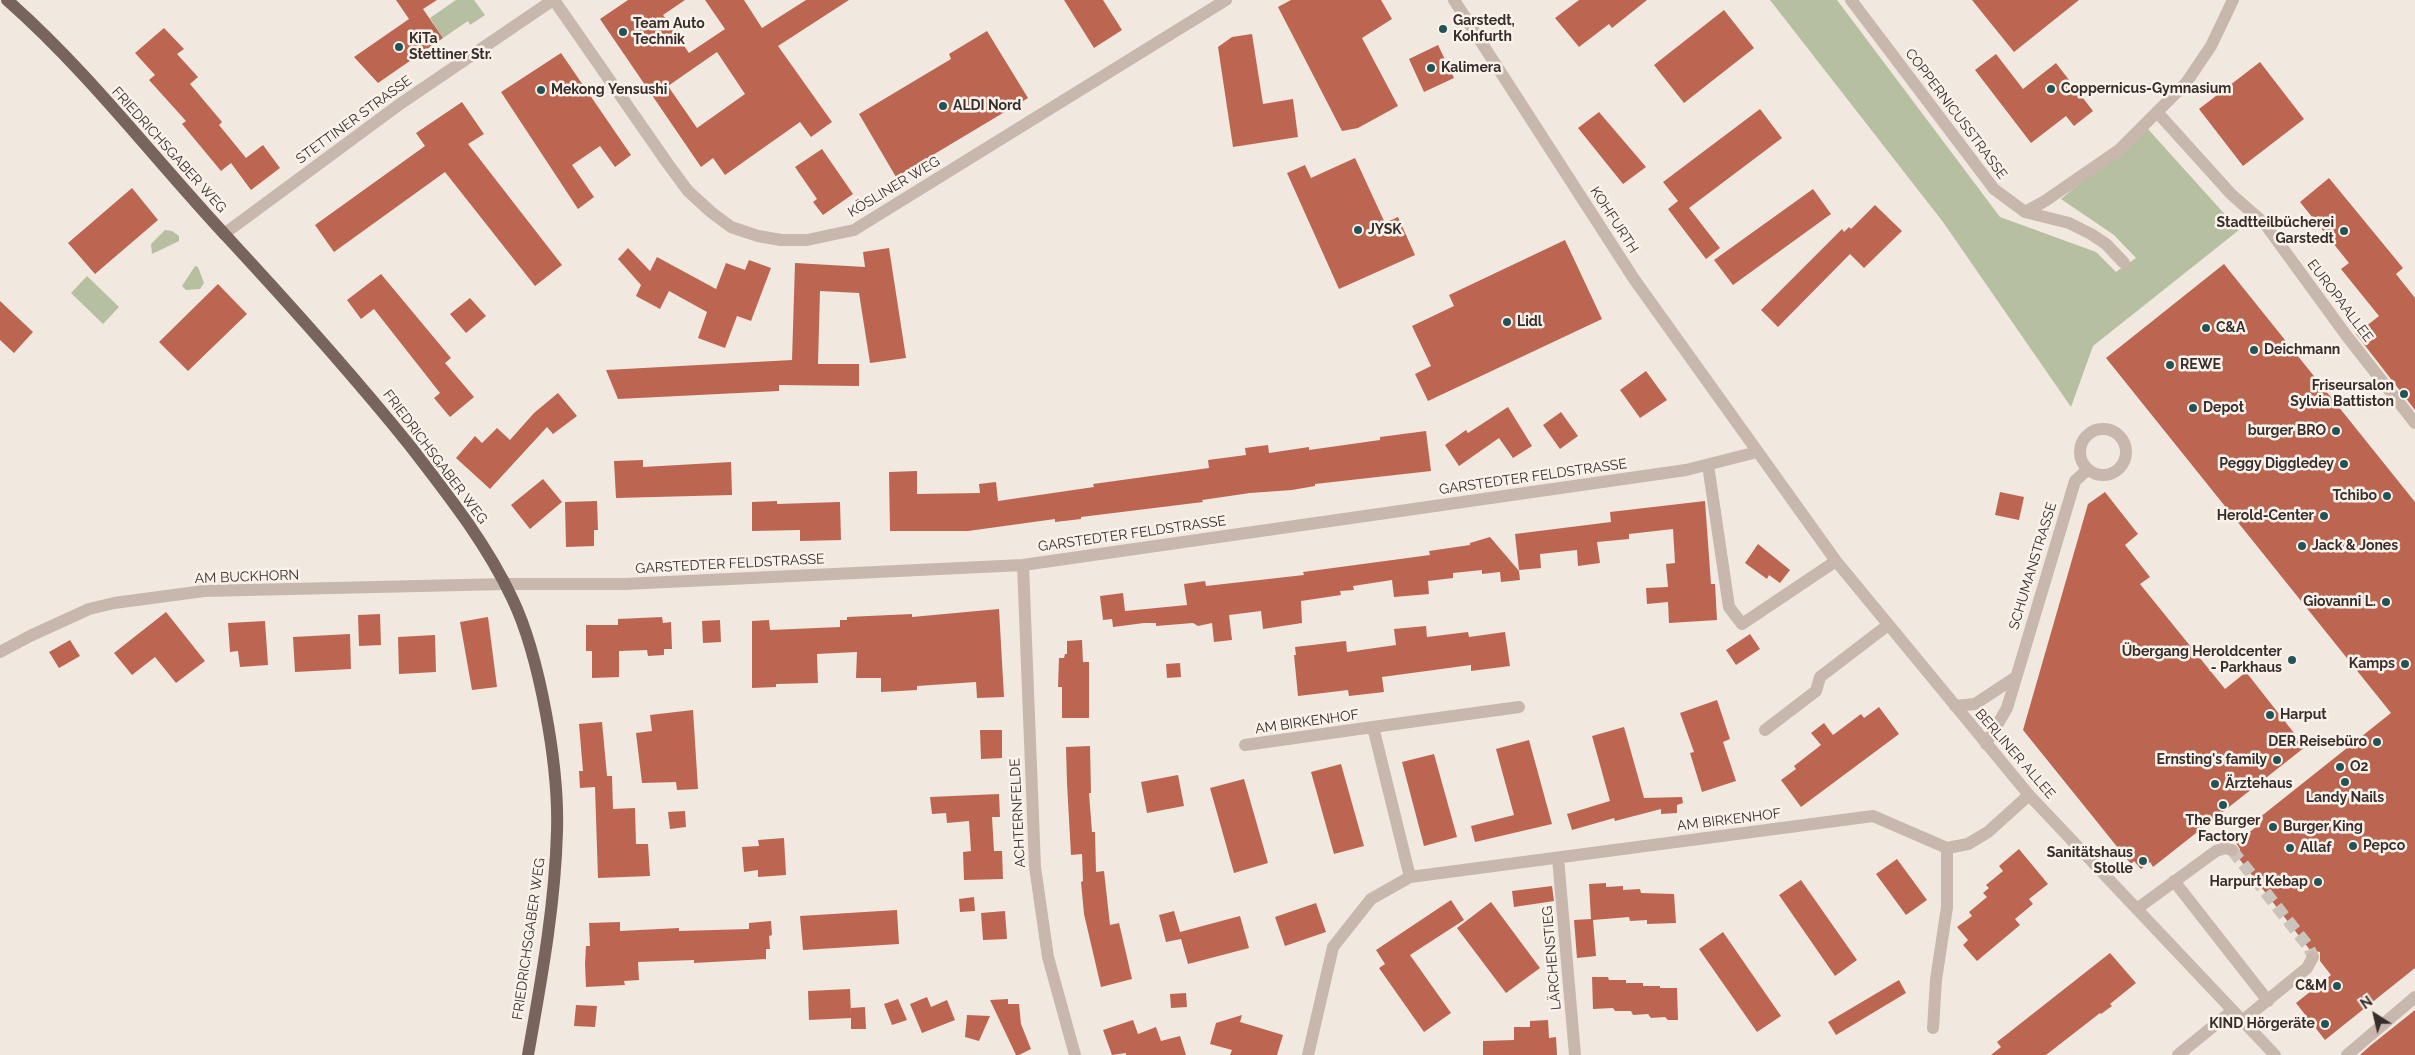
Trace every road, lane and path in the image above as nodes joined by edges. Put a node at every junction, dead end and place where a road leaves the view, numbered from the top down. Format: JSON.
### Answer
{"nodes":[{"id":1,"x":7,"y":0,"type":"edge"},
{"id":2,"x":554,"y":0,"type":"edge"},
{"id":3,"x":1226,"y":0,"type":"edge"},
{"id":4,"x":1454,"y":0,"type":"edge"},
{"id":5,"x":1852,"y":0,"type":"edge"},
{"id":6,"x":2233,"y":0,"type":"edge"},
{"id":7,"x":2157,"y":112,"type":"junction"},
{"id":8,"x":2025,"y":212,"type":"junction"},
{"id":9,"x":224,"y":234,"type":"junction"},
{"id":10,"x":2124,"y":263,"type":"dead end"},
{"id":11,"x":2415,"y":423,"type":"edge"},
{"id":12,"x":1757,"y":452,"type":"junction"},
{"id":13,"x":1708,"y":465,"type":"junction"},
{"id":14,"x":2088,"y":469,"type":"dead end"},
{"id":15,"x":1836,"y":561,"type":"junction"},
{"id":16,"x":1022,"y":565,"type":"junction"},
{"id":17,"x":505,"y":584,"type":"junction"},
{"id":18,"x":1888,"y":625,"type":"junction"},
{"id":19,"x":0,"y":652,"type":"edge"},
{"id":20,"x":2016,"y":677,"type":"junction"},
{"id":21,"x":1955,"y":706,"type":"junction"},
{"id":22,"x":1520,"y":707,"type":"dead end"},
{"id":23,"x":1373,"y":727,"type":"junction"},
{"id":24,"x":1765,"y":730,"type":"dead end"},
{"id":25,"x":1986,"y":744,"type":"junction"},
{"id":26,"x":1245,"y":746,"type":"dead end"},
{"id":27,"x":2029,"y":795,"type":"junction"},
{"id":28,"x":1947,"y":848,"type":"junction"},
{"id":29,"x":2232,"y":850,"type":"dead end"},
{"id":30,"x":1558,"y":858,"type":"junction"},
{"id":31,"x":1410,"y":876,"type":"junction"},
{"id":32,"x":2174,"y":881,"type":"junction"},
{"id":33,"x":2138,"y":908,"type":"junction"},
{"id":34,"x":2313,"y":957,"type":"dead end"},
{"id":35,"x":2415,"y":997,"type":"edge"},
{"id":36,"x":2268,"y":1000,"type":"junction"},
{"id":37,"x":2232,"y":1011,"type":"junction"},
{"id":38,"x":2242,"y":1021,"type":"junction"},
{"id":39,"x":1933,"y":1028,"type":"dead end"},
{"id":40,"x":528,"y":1055,"type":"edge"},
{"id":41,"x":1075,"y":1055,"type":"edge"},
{"id":42,"x":1308,"y":1055,"type":"edge"},
{"id":43,"x":1575,"y":1055,"type":"edge"},
{"id":44,"x":2178,"y":1055,"type":"edge"},
{"id":45,"x":2275,"y":1055,"type":"edge"},
{"id":46,"x":2347,"y":1055,"type":"edge"}],
"edges":[{"from":1,"to":9,"type":"main road","name":"FRIEDRICHSGABER WEG"},
{"from":2,"to":3,"type":"street","name":"KÖSLINER WEG"},
{"from":2,"to":9,"type":"street","name":"STETTINER STRASSE"},
{"from":4,"to":12,"type":"street","name":"KOHFURTH"},
{"from":5,"to":8,"type":"street","name":"COPPERNICUSSTRASSE"},
{"from":6,"to":7,"type":"street"},
{"from":7,"to":8,"type":"street"},
{"from":7,"to":11,"type":"street","name":"EUROPAALLEE"},
{"from":8,"to":10,"type":"street"},
{"from":9,"to":17,"type":"main road","name":"FRIEDRICHSGABER WEG"},
{"from":12,"to":13,"type":"street","name":"GARSTEDTER FELDSTRASSE"},
{"from":12,"to":15,"type":"street","name":"BERLINER ALLEE"},
{"from":13,"to":15,"type":"street"},
{"from":13,"to":16,"type":"street","name":"GARSTEDTER FELDSTRASSE"},
{"from":14,"to":20,"type":"street","name":"SCHUMANSTRASSE"},
{"from":15,"to":18,"type":"street","name":"BERLINER ALLEE"},
{"from":16,"to":17,"type":"street","name":"GARSTEDTER FELDSTRASSE"},
{"from":16,"to":41,"type":"street","name":"ACHTERNFELDE"},
{"from":17,"to":19,"type":"street","name":"AM BUCKHORN"},
{"from":17,"to":40,"type":"main road","name":"FRIEDRICHSGABER WEG"},
{"from":18,"to":21,"type":"street","name":"BERLINER ALLEE"},
{"from":18,"to":24,"type":"street"},
{"from":20,"to":21,"type":"street"},
{"from":20,"to":25,"type":"street","name":"SCHUMANSTRASSE"},
{"from":21,"to":25,"type":"street","name":"BERLINER ALLEE"},
{"from":22,"to":23,"type":"street","name":"AM BIRKENHOF"},
{"from":23,"to":26,"type":"street","name":"AM BIRKENHOF"},
{"from":23,"to":31,"type":"street","name":"AM BIRKENHOF"},
{"from":25,"to":27,"type":"street","name":"BERLINER ALLEE"},
{"from":27,"to":28,"type":"street"},
{"from":27,"to":33,"type":"street","name":"BERLINER ALLEE"},
{"from":28,"to":30,"type":"street","name":"AM BIRKENHOF"},
{"from":28,"to":39,"type":"street"},
{"from":29,"to":32,"type":"street"},
{"from":30,"to":31,"type":"street","name":"AM BIRKENHOF"},
{"from":30,"to":43,"type":"street","name":"LÄRCHENSTIEG"},
{"from":31,"to":42,"type":"street","name":"AM BIRKENHOF"},
{"from":32,"to":33,"type":"street"},
{"from":32,"to":36,"type":"street"},
{"from":33,"to":37,"type":"street","name":"BERLINER ALLEE"},
{"from":34,"to":36,"type":"street"},
{"from":35,"to":46,"type":"street"},
{"from":36,"to":38,"type":"street"},
{"from":37,"to":38,"type":"street","name":"BERLINER ALLEE"},
{"from":37,"to":44,"type":"street"},
{"from":38,"to":45,"type":"street","name":"BERLINER ALLEE"}]}
